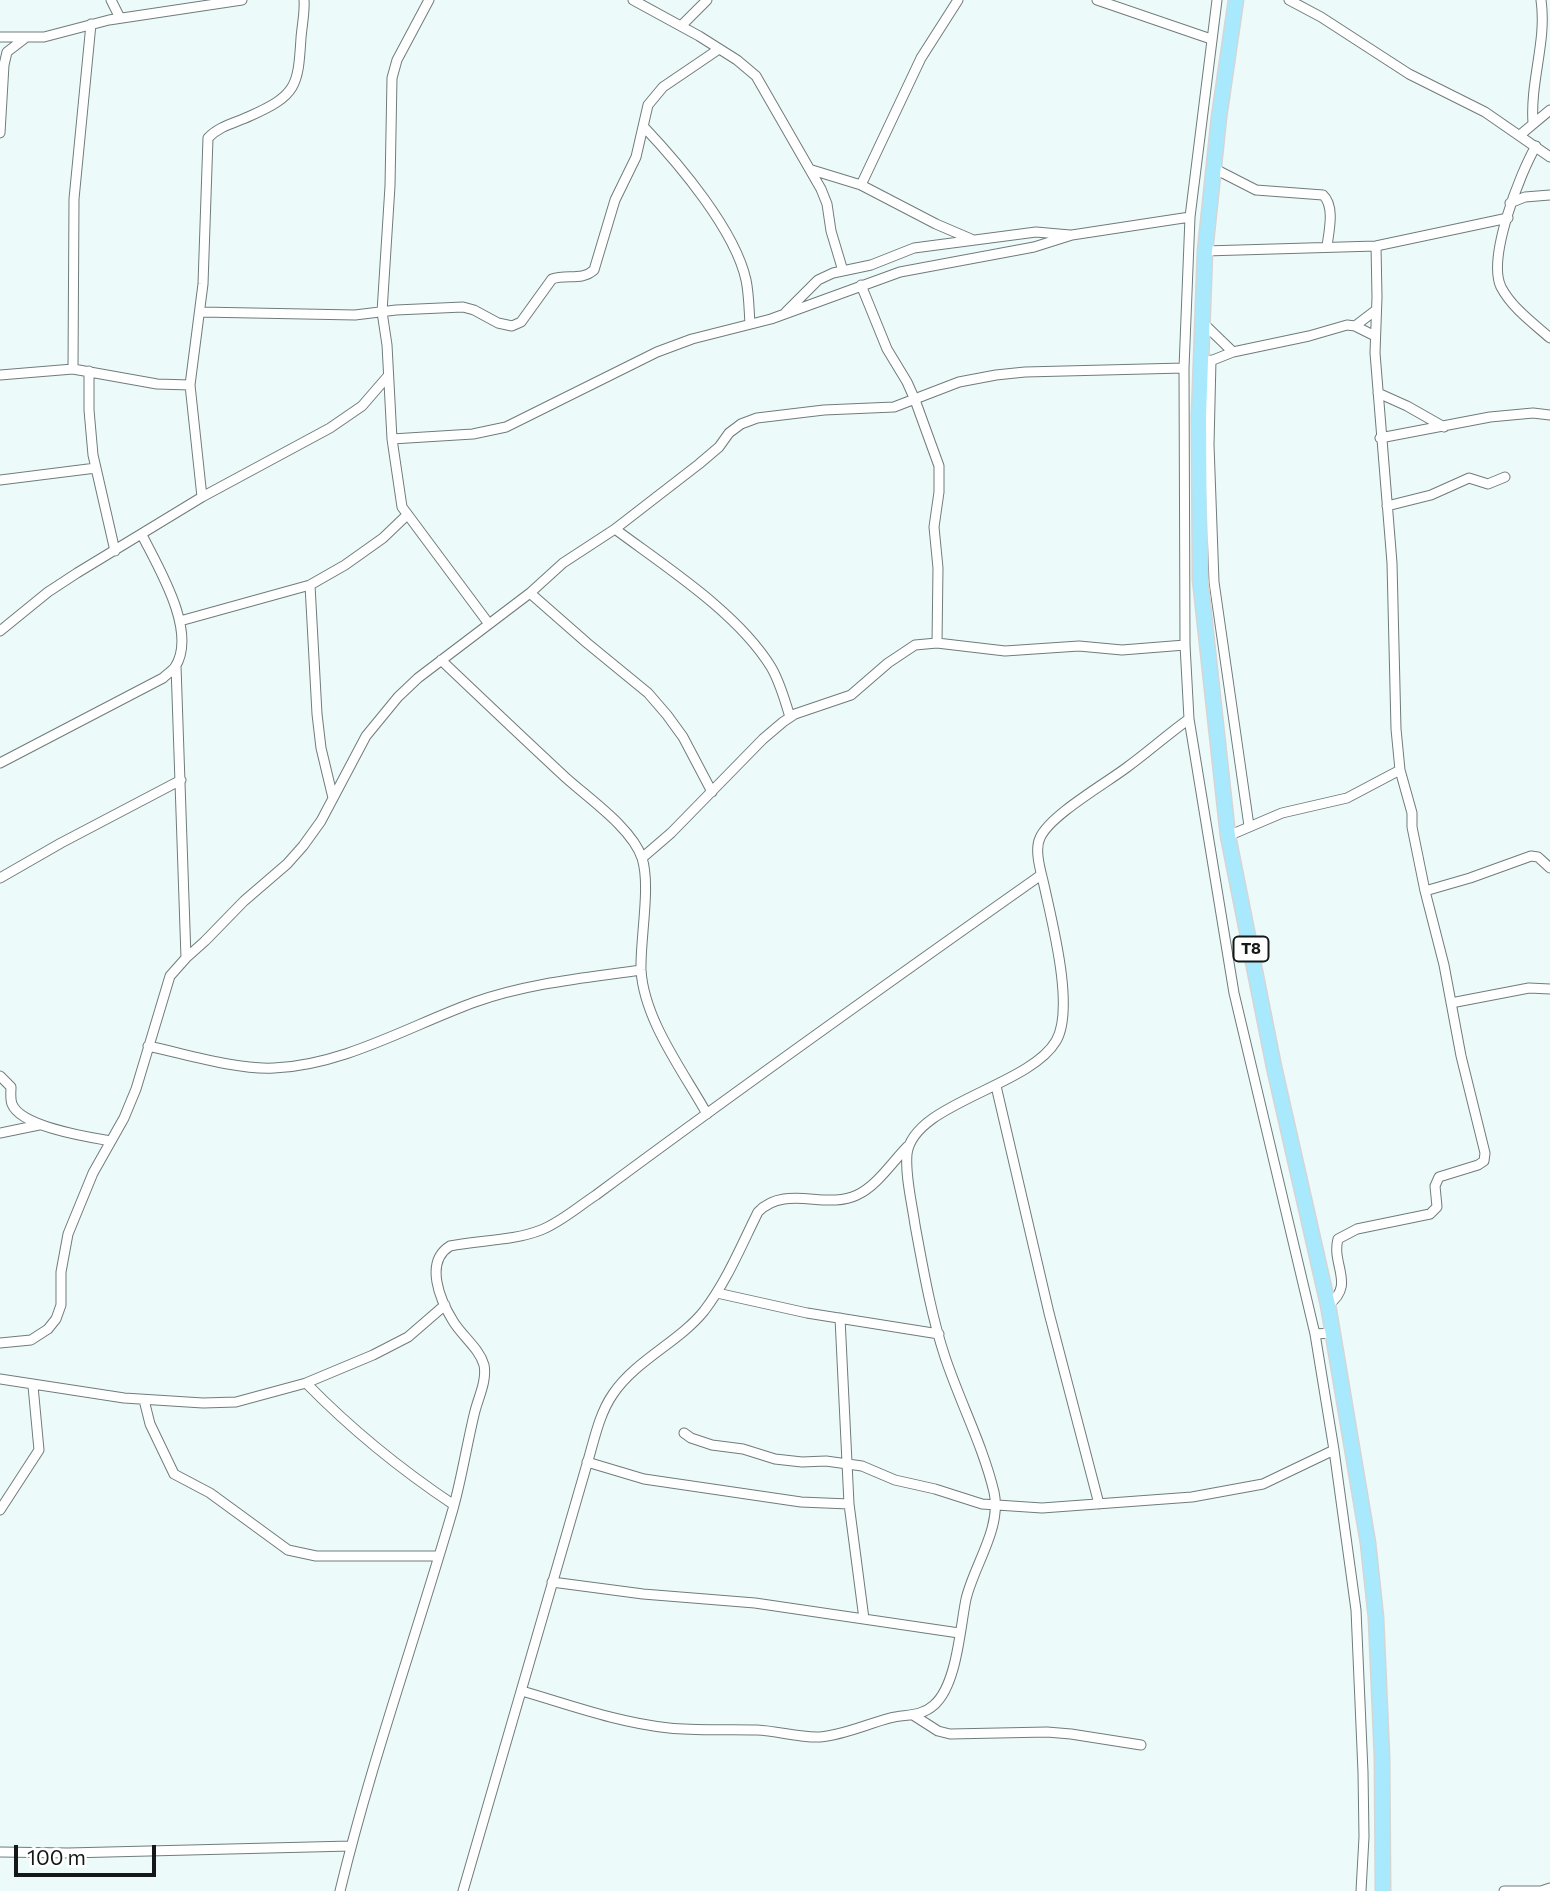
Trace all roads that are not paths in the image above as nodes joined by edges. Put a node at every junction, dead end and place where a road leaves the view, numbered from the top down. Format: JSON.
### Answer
{"nodes":[{"id":1,"x":111,"y":0,"type":"edge"},
{"id":2,"x":242,"y":0,"type":"edge"},
{"id":3,"x":304,"y":0,"type":"edge"},
{"id":4,"x":429,"y":0,"type":"edge"},
{"id":5,"x":634,"y":0,"type":"edge"},
{"id":6,"x":707,"y":0,"type":"edge"},
{"id":7,"x":957,"y":0,"type":"edge"},
{"id":8,"x":1097,"y":0,"type":"edge"},
{"id":9,"x":1217,"y":0,"type":"edge"},
{"id":10,"x":1236,"y":0,"type":"edge"},
{"id":11,"x":1289,"y":0,"type":"edge"},
{"id":12,"x":1541,"y":0,"type":"edge"},
{"id":13,"x":1547,"y":13,"type":"edge"},
{"id":14,"x":120,"y":18,"type":"junction"},
{"id":15,"x":91,"y":24,"type":"junction"},
{"id":16,"x":681,"y":25,"type":"junction"},
{"id":17,"x":0,"y":37,"type":"edge"},
{"id":18,"x":26,"y":38,"type":"junction"},
{"id":19,"x":1211,"y":39,"type":"junction"},
{"id":20,"x":719,"y":49,"type":"junction"},
{"id":21,"x":2,"y":63,"type":"edge"},
{"id":22,"x":1550,"y":110,"type":"edge"},
{"id":23,"x":1534,"y":123,"type":"junction"},
{"id":24,"x":644,"y":127,"type":"junction"},
{"id":25,"x":0,"y":133,"type":"edge"},
{"id":26,"x":1520,"y":135,"type":"junction"},
{"id":27,"x":1535,"y":146,"type":"junction"},
{"id":28,"x":1550,"y":157,"type":"edge"},
{"id":29,"x":1213,"y":168,"type":"junction"},
{"id":30,"x":812,"y":170,"type":"junction"},
{"id":31,"x":861,"y":185,"type":"junction"},
{"id":32,"x":1550,"y":195,"type":"edge"},
{"id":33,"x":1510,"y":203,"type":"junction"},
{"id":34,"x":1190,"y":217,"type":"junction"},
{"id":35,"x":1508,"y":218,"type":"junction"},
{"id":36,"x":1072,"y":235,"type":"junction"},
{"id":37,"x":973,"y":239,"type":"junction"},
{"id":38,"x":1327,"y":246,"type":"junction"},
{"id":39,"x":1376,"y":246,"type":"junction"},
{"id":40,"x":1205,"y":251,"type":"junction"},
{"id":41,"x":843,"y":271,"type":"junction"},
{"id":42,"x":861,"y":285,"type":"junction"},
{"id":43,"x":1376,"y":310,"type":"junction"},
{"id":44,"x":201,"y":312,"type":"junction"},
{"id":45,"x":382,"y":312,"type":"junction"},
{"id":46,"x":785,"y":313,"type":"junction"},
{"id":47,"x":1201,"y":321,"type":"junction"},
{"id":48,"x":750,"y":324,"type":"junction"},
{"id":49,"x":1355,"y":326,"type":"junction"},
{"id":50,"x":1375,"y":336,"type":"junction"},
{"id":51,"x":1550,"y":338,"type":"edge"},
{"id":52,"x":1233,"y":352,"type":"junction"},
{"id":53,"x":1205,"y":363,"type":"junction"},
{"id":54,"x":1184,"y":368,"type":"junction"},
{"id":55,"x":72,"y":369,"type":"junction"},
{"id":56,"x":89,"y":371,"type":"junction"},
{"id":57,"x":0,"y":375,"type":"edge"},
{"id":58,"x":388,"y":376,"type":"junction"},
{"id":59,"x":190,"y":385,"type":"junction"},
{"id":60,"x":1378,"y":393,"type":"junction"},
{"id":61,"x":915,"y":400,"type":"junction"},
{"id":62,"x":1550,"y":415,"type":"edge"},
{"id":63,"x":1444,"y":427,"type":"junction"},
{"id":64,"x":1380,"y":438,"type":"junction"},
{"id":65,"x":392,"y":439,"type":"junction"},
{"id":66,"x":96,"y":468,"type":"junction"},
{"id":67,"x":1505,"y":477,"type":"dead end"},
{"id":68,"x":0,"y":480,"type":"edge"},
{"id":69,"x":202,"y":497,"type":"junction"},
{"id":70,"x":1387,"y":506,"type":"junction"},
{"id":71,"x":407,"y":515,"type":"junction"},
{"id":72,"x":615,"y":529,"type":"junction"},
{"id":73,"x":142,"y":535,"type":"junction"},
{"id":74,"x":116,"y":551,"type":"junction"},
{"id":75,"x":310,"y":585,"type":"junction"},
{"id":76,"x":530,"y":593,"type":"junction"},
{"id":77,"x":180,"y":621,"type":"junction"},
{"id":78,"x":489,"y":624,"type":"junction"},
{"id":79,"x":0,"y":631,"type":"edge"},
{"id":80,"x":937,"y":643,"type":"junction"},
{"id":81,"x":1185,"y":645,"type":"junction"},
{"id":82,"x":441,"y":660,"type":"junction"},
{"id":83,"x":176,"y":666,"type":"junction"},
{"id":84,"x":790,"y":717,"type":"junction"},
{"id":85,"x":1189,"y":719,"type":"junction"},
{"id":86,"x":0,"y":763,"type":"edge"},
{"id":87,"x":1400,"y":770,"type":"junction"},
{"id":88,"x":181,"y":780,"type":"junction"},
{"id":89,"x":712,"y":792,"type":"junction"},
{"id":90,"x":333,"y":798,"type":"junction"},
{"id":91,"x":1249,"y":827,"type":"junction"},
{"id":92,"x":1228,"y":836,"type":"junction"},
{"id":93,"x":642,"y":858,"type":"junction"},
{"id":94,"x":1550,"y":868,"type":"edge"},
{"id":95,"x":1041,"y":875,"type":"junction"},
{"id":96,"x":0,"y":878,"type":"edge"},
{"id":97,"x":1425,"y":891,"type":"junction"},
{"id":98,"x":186,"y":958,"type":"junction"},
{"id":99,"x":641,"y":970,"type":"junction"},
{"id":100,"x":1550,"y":989,"type":"edge"},
{"id":101,"x":1451,"y":1003,"type":"junction"},
{"id":102,"x":148,"y":1046,"type":"junction"},
{"id":103,"x":0,"y":1076,"type":"edge"},
{"id":104,"x":996,"y":1086,"type":"junction"},
{"id":105,"x":708,"y":1114,"type":"junction"},
{"id":106,"x":39,"y":1125,"type":"junction"},
{"id":107,"x":0,"y":1133,"type":"edge"},
{"id":108,"x":111,"y":1141,"type":"junction"},
{"id":109,"x":909,"y":1144,"type":"junction"},
{"id":110,"x":717,"y":1293,"type":"junction"},
{"id":111,"x":445,"y":1305,"type":"junction"},
{"id":112,"x":1328,"y":1305,"type":"junction"},
{"id":113,"x":840,"y":1318,"type":"junction"},
{"id":114,"x":1333,"y":1333,"type":"junction"},
{"id":115,"x":939,"y":1334,"type":"junction"},
{"id":116,"x":1315,"y":1334,"type":"junction"},
{"id":117,"x":0,"y":1343,"type":"edge"},
{"id":118,"x":0,"y":1379,"type":"edge"},
{"id":119,"x":306,"y":1383,"type":"junction"},
{"id":120,"x":33,"y":1386,"type":"junction"},
{"id":121,"x":144,"y":1400,"type":"junction"},
{"id":122,"x":684,"y":1433,"type":"dead end"},
{"id":123,"x":1334,"y":1450,"type":"junction"},
{"id":124,"x":587,"y":1462,"type":"junction"},
{"id":125,"x":847,"y":1464,"type":"junction"},
{"id":126,"x":849,"y":1504,"type":"junction"},
{"id":127,"x":1099,"y":1504,"type":"junction"},
{"id":128,"x":454,"y":1505,"type":"junction"},
{"id":129,"x":995,"y":1506,"type":"junction"},
{"id":130,"x":0,"y":1510,"type":"edge"},
{"id":131,"x":439,"y":1556,"type":"junction"},
{"id":132,"x":552,"y":1582,"type":"junction"},
{"id":133,"x":864,"y":1619,"type":"junction"},
{"id":134,"x":959,"y":1633,"type":"junction"},
{"id":135,"x":523,"y":1691,"type":"junction"},
{"id":136,"x":913,"y":1715,"type":"junction"},
{"id":137,"x":1141,"y":1745,"type":"dead end"},
{"id":138,"x":351,"y":1846,"type":"junction"},
{"id":139,"x":0,"y":1852,"type":"edge"},
{"id":140,"x":1361,"y":1888,"type":"edge"},
{"id":141,"x":1550,"y":1888,"type":"edge"},
{"id":142,"x":340,"y":1891,"type":"edge"},
{"id":143,"x":463,"y":1891,"type":"edge"},
{"id":144,"x":1349,"y":1891,"type":"edge"},
{"id":145,"x":1383,"y":1891,"type":"edge"},
{"id":146,"x":1504,"y":1891,"type":"edge"}],
"edges":[{"from":1,"to":14,"type":"street"},
{"from":2,"to":14,"type":"street"},
{"from":3,"to":44,"type":"street"},
{"from":4,"to":45,"type":"street"},
{"from":5,"to":16,"type":"street"},
{"from":6,"to":16,"type":"street"},
{"from":7,"to":31,"type":"street"},
{"from":8,"to":19,"type":"street"},
{"from":9,"to":19,"type":"street"},
{"from":10,"to":29,"type":"main road","number":"T8"},
{"from":11,"to":26,"type":"street"},
{"from":12,"to":13,"type":"street"},
{"from":13,"to":23,"type":"street"},
{"from":14,"to":15,"type":"street"},
{"from":15,"to":18,"type":"street"},
{"from":15,"to":55,"type":"street"},
{"from":16,"to":20,"type":"street"},
{"from":17,"to":18,"type":"street"},
{"from":18,"to":21,"type":"street"},
{"from":19,"to":34,"type":"street"},
{"from":20,"to":24,"type":"street"},
{"from":20,"to":30,"type":"street"},
{"from":21,"to":25,"type":"street"},
{"from":22,"to":23,"type":"street"},
{"from":23,"to":26,"type":"street"},
{"from":24,"to":45,"type":"street"},
{"from":24,"to":48,"type":"street"},
{"from":26,"to":27,"type":"street"},
{"from":27,"to":28,"type":"street"},
{"from":27,"to":33,"type":"street"},
{"from":29,"to":38,"type":"street"},
{"from":29,"to":40,"type":"main road","number":"T8"},
{"from":30,"to":31,"type":"street"},
{"from":30,"to":41,"type":"street"},
{"from":31,"to":37,"type":"street"},
{"from":32,"to":33,"type":"street"},
{"from":33,"to":35,"type":"street"},
{"from":34,"to":36,"type":"street"},
{"from":34,"to":54,"type":"street"},
{"from":35,"to":39,"type":"street"},
{"from":35,"to":51,"type":"street"},
{"from":36,"to":37,"type":"street"},
{"from":36,"to":42,"type":"street"},
{"from":37,"to":41,"type":"street"},
{"from":38,"to":39,"type":"street"},
{"from":38,"to":40,"type":"street"},
{"from":39,"to":43,"type":"street"},
{"from":40,"to":47,"type":"main road","number":"T8"},
{"from":41,"to":46,"type":"street"},
{"from":42,"to":46,"type":"street"},
{"from":42,"to":61,"type":"street"},
{"from":43,"to":49,"type":"street"},
{"from":43,"to":50,"type":"street"},
{"from":44,"to":45,"type":"street"},
{"from":44,"to":59,"type":"street"},
{"from":45,"to":58,"type":"street"},
{"from":46,"to":48,"type":"street"},
{"from":47,"to":52,"type":"street"},
{"from":47,"to":53,"type":"main road","number":"T8"},
{"from":48,"to":65,"type":"street"},
{"from":49,"to":50,"type":"street"},
{"from":49,"to":52,"type":"street"},
{"from":50,"to":60,"type":"street"},
{"from":52,"to":53,"type":"street"},
{"from":53,"to":91,"type":"street"},
{"from":53,"to":92,"type":"main road","number":"T8"},
{"from":54,"to":61,"type":"street"},
{"from":54,"to":81,"type":"street"},
{"from":55,"to":56,"type":"street"},
{"from":55,"to":57,"type":"street"},
{"from":56,"to":59,"type":"street"},
{"from":56,"to":66,"type":"street"},
{"from":58,"to":65,"type":"street"},
{"from":58,"to":69,"type":"street"},
{"from":59,"to":69,"type":"street"},
{"from":60,"to":63,"type":"street"},
{"from":60,"to":64,"type":"street"},
{"from":61,"to":72,"type":"street"},
{"from":61,"to":80,"type":"street"},
{"from":62,"to":63,"type":"street"},
{"from":63,"to":64,"type":"street"},
{"from":64,"to":70,"type":"street"},
{"from":65,"to":71,"type":"street"},
{"from":66,"to":68,"type":"street"},
{"from":66,"to":74,"type":"street"},
{"from":67,"to":70,"type":"street"},
{"from":69,"to":73,"type":"street"},
{"from":70,"to":87,"type":"street"},
{"from":71,"to":75,"type":"street"},
{"from":71,"to":78,"type":"street"},
{"from":72,"to":76,"type":"street"},
{"from":72,"to":84,"type":"street"},
{"from":73,"to":74,"type":"street"},
{"from":73,"to":77,"type":"street"},
{"from":74,"to":79,"type":"street"},
{"from":75,"to":77,"type":"street"},
{"from":75,"to":90,"type":"street"},
{"from":76,"to":78,"type":"street"},
{"from":76,"to":89,"type":"street"},
{"from":77,"to":83,"type":"street"},
{"from":78,"to":82,"type":"street"},
{"from":80,"to":81,"type":"street"},
{"from":80,"to":84,"type":"street"},
{"from":81,"to":85,"type":"street"},
{"from":82,"to":90,"type":"street"},
{"from":82,"to":93,"type":"street"},
{"from":83,"to":86,"type":"street"},
{"from":83,"to":88,"type":"street"},
{"from":84,"to":89,"type":"street"},
{"from":85,"to":95,"type":"street"},
{"from":85,"to":116,"type":"street"},
{"from":87,"to":91,"type":"street"},
{"from":87,"to":97,"type":"street"},
{"from":88,"to":96,"type":"street"},
{"from":88,"to":98,"type":"street"},
{"from":89,"to":93,"type":"street"},
{"from":90,"to":98,"type":"street"},
{"from":91,"to":92,"type":"street"},
{"from":92,"to":112,"type":"main road","number":"T8"},
{"from":93,"to":99,"type":"street"},
{"from":94,"to":97,"type":"street"},
{"from":95,"to":104,"type":"street"},
{"from":95,"to":105,"type":"street"},
{"from":97,"to":101,"type":"street"},
{"from":98,"to":102,"type":"street"},
{"from":99,"to":102,"type":"street"},
{"from":99,"to":105,"type":"street"},
{"from":100,"to":101,"type":"street"},
{"from":101,"to":112,"type":"street"},
{"from":102,"to":108,"type":"street"},
{"from":103,"to":106,"type":"street"},
{"from":104,"to":109,"type":"street"},
{"from":104,"to":127,"type":"street"},
{"from":105,"to":111,"type":"street"},
{"from":106,"to":107,"type":"street"},
{"from":106,"to":108,"type":"street"},
{"from":108,"to":117,"type":"street"},
{"from":109,"to":110,"type":"street"},
{"from":109,"to":115,"type":"street"},
{"from":110,"to":113,"type":"street"},
{"from":110,"to":124,"type":"street"},
{"from":111,"to":119,"type":"street"},
{"from":111,"to":128,"type":"street"},
{"from":112,"to":114,"type":"main road","number":"T8"},
{"from":113,"to":115,"type":"street"},
{"from":113,"to":125,"type":"street"},
{"from":114,"to":116,"type":"street"},
{"from":114,"to":145,"type":"main road","number":"T8"},
{"from":115,"to":129,"type":"street"},
{"from":116,"to":123,"type":"street"},
{"from":118,"to":120,"type":"street"},
{"from":119,"to":121,"type":"street"},
{"from":119,"to":128,"type":"street"},
{"from":120,"to":121,"type":"street"},
{"from":120,"to":130,"type":"street"},
{"from":121,"to":131,"type":"street"},
{"from":122,"to":125,"type":"street"},
{"from":123,"to":127,"type":"street"},
{"from":123,"to":140,"type":"street"},
{"from":124,"to":126,"type":"street"},
{"from":124,"to":132,"type":"street"},
{"from":125,"to":126,"type":"street"},
{"from":125,"to":129,"type":"street"},
{"from":126,"to":133,"type":"street"},
{"from":127,"to":129,"type":"street"},
{"from":128,"to":131,"type":"street"},
{"from":129,"to":134,"type":"street"},
{"from":131,"to":138,"type":"street"},
{"from":132,"to":133,"type":"street"},
{"from":132,"to":135,"type":"street"},
{"from":133,"to":134,"type":"street"},
{"from":134,"to":136,"type":"street"},
{"from":135,"to":136,"type":"street"},
{"from":135,"to":143,"type":"street"},
{"from":136,"to":137,"type":"street"},
{"from":138,"to":139,"type":"street"},
{"from":138,"to":142,"type":"street"},
{"from":140,"to":144,"type":"street"},
{"from":141,"to":146,"type":"street"}]}
